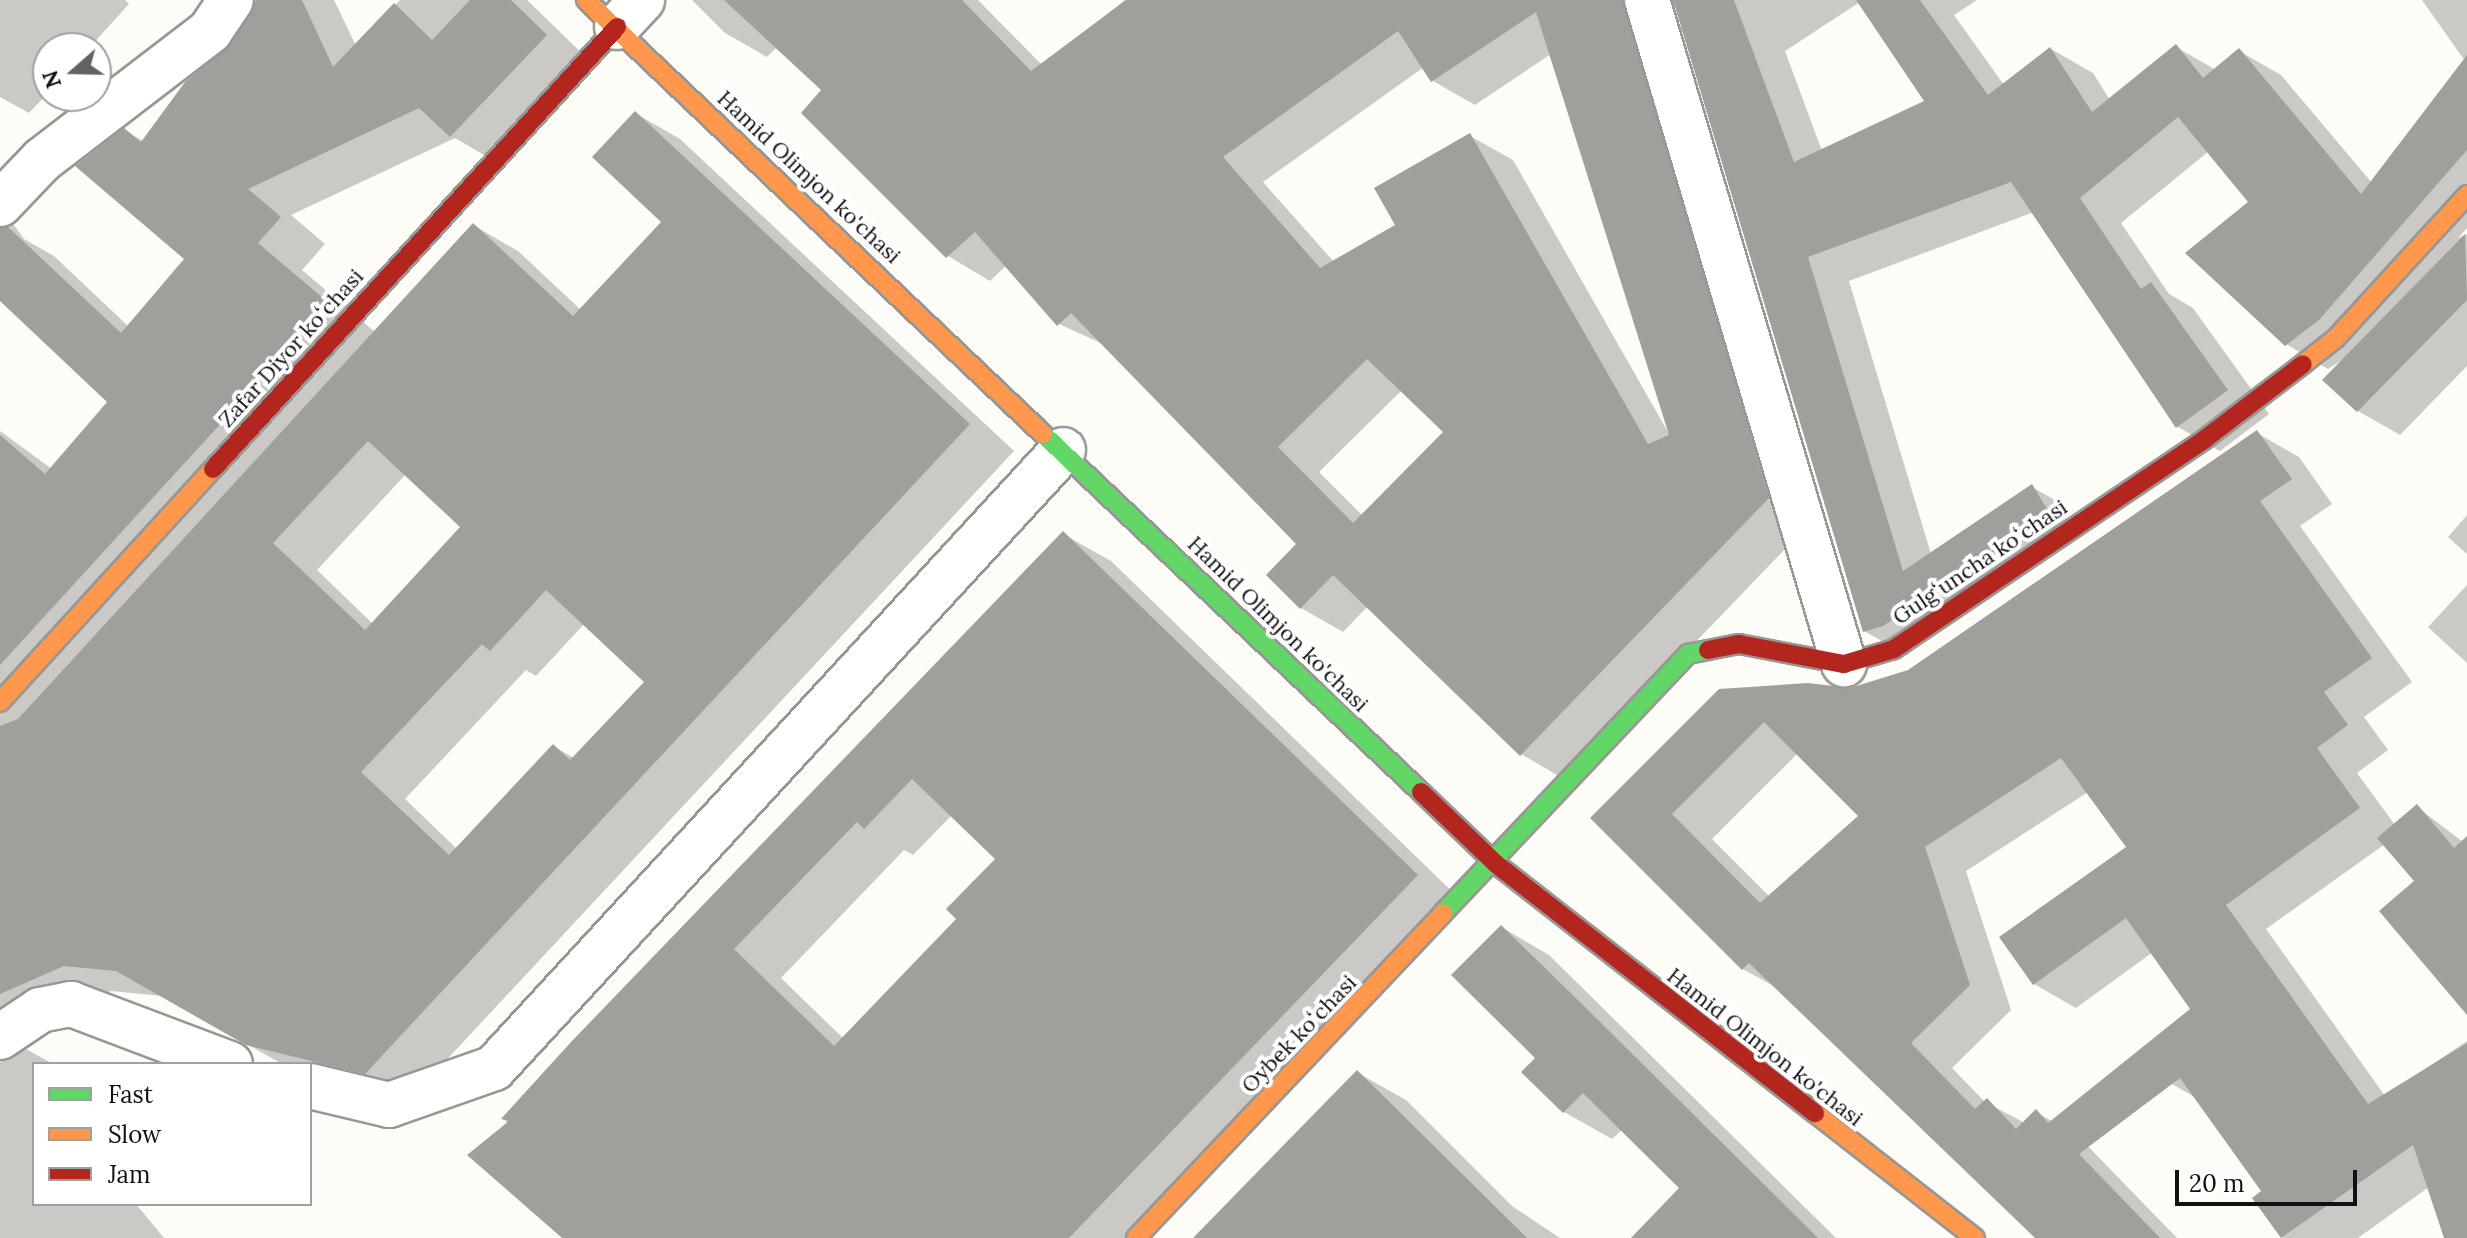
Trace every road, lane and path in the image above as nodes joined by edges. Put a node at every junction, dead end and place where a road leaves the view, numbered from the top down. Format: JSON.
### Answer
{"nodes":[{"id":1,"x":231,"y":0,"type":"edge"},
{"id":2,"x":1647,"y":0,"type":"edge"},
{"id":3,"x":615,"y":9,"type":"edge"},
{"id":4,"x":2465,"y":200,"type":"edge"},
{"id":5,"x":0,"y":204,"type":"edge"},
{"id":6,"x":1063,"y":450,"type":"junction"},
{"id":7,"x":1844,"y":664,"type":"junction"},
{"id":8,"x":0,"y":702,"type":"edge"},
{"id":9,"x":1496,"y":864,"type":"junction"},
{"id":10,"x":0,"y":1037,"type":"edge"},
{"id":11,"x":225,"y":1062,"type":"edge"},
{"id":12,"x":312,"y":1086,"type":"edge"},
{"id":13,"x":1954,"y":1234,"type":"edge"},
{"id":14,"x":1136,"y":1238,"type":"edge"}],
"edges":[{"from":1,"to":5,"type":"street"},
{"from":2,"to":7,"type":"street"},
{"from":3,"to":6,"type":"street","name":"Hamid Olimjon ko'chasi"},
{"from":3,"to":8,"type":"street","name":"Zafar Diyor koʻchasi"},
{"from":4,"to":7,"type":"street","name":"Gulgʻuncha koʻchasi"},
{"from":6,"to":9,"type":"street","name":"Hamid Olimjon ko'chasi"},
{"from":6,"to":12,"type":"street"},
{"from":7,"to":9,"type":"street","name":"Gulgʻuncha koʻchasi"},
{"from":9,"to":13,"type":"street","name":"Hamid Olimjon ko'chasi"},
{"from":9,"to":14,"type":"street","name":"Oybek koʻchasi"},
{"from":10,"to":11,"type":"street"}]}
